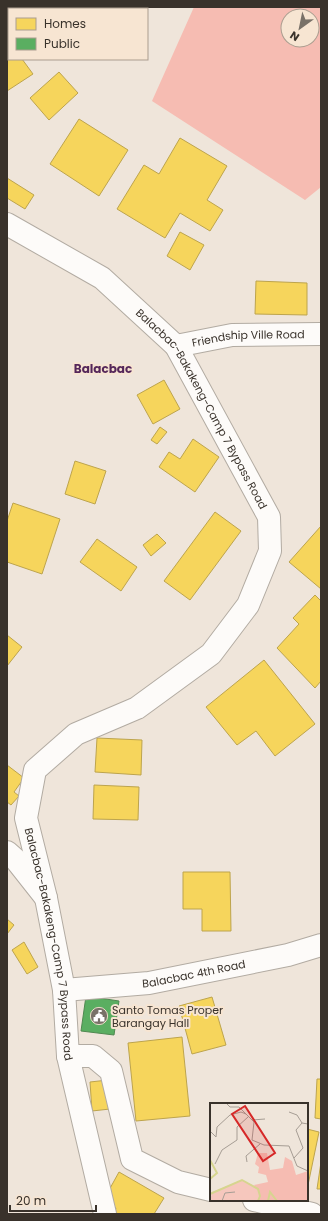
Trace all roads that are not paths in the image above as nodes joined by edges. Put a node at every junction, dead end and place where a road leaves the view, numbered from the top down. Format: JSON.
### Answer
{"nodes":[{"id":1,"x":7,"y":224,"type":"edge"},
{"id":2,"x":321,"y":334,"type":"edge"},
{"id":3,"x":176,"y":346,"type":"junction"},
{"id":4,"x":7,"y":852,"type":"edge"},
{"id":5,"x":46,"y":898,"type":"junction"},
{"id":6,"x":321,"y":946,"type":"edge"},
{"id":7,"x":64,"y":990,"type":"junction"},
{"id":8,"x":68,"y":1056,"type":"junction"},
{"id":9,"x":210,"y":1190,"type":"edge"},
{"id":10,"x":258,"y":1201,"type":"edge"},
{"id":11,"x":104,"y":1214,"type":"edge"},
{"id":12,"x":312,"y":1214,"type":"edge"}],
"edges":[{"from":1,"to":3,"type":"main road","name":"Balacbac-Bakakeng-Camp 7 Bypass Road"},
{"from":2,"to":3,"type":"main road","name":"Friendship Ville Road"},
{"from":3,"to":5,"type":"main road","name":"Balacbac-Bakakeng-Camp 7 Bypass Road"},
{"from":4,"to":5,"type":"main road"},
{"from":5,"to":7,"type":"main road","name":"Balacbac-Bakakeng-Camp 7 Bypass Road"},
{"from":6,"to":7,"type":"main road","name":"Balacbac 4th Road"},
{"from":7,"to":8,"type":"main road","name":"Balacbac-Bakakeng-Camp 7 Bypass Road"},
{"from":8,"to":9,"type":"main road"},
{"from":8,"to":11,"type":"main road","name":"Balacbac-Bakakeng-Camp 7 Bypass Road"},
{"from":10,"to":12,"type":"main road"}]}
